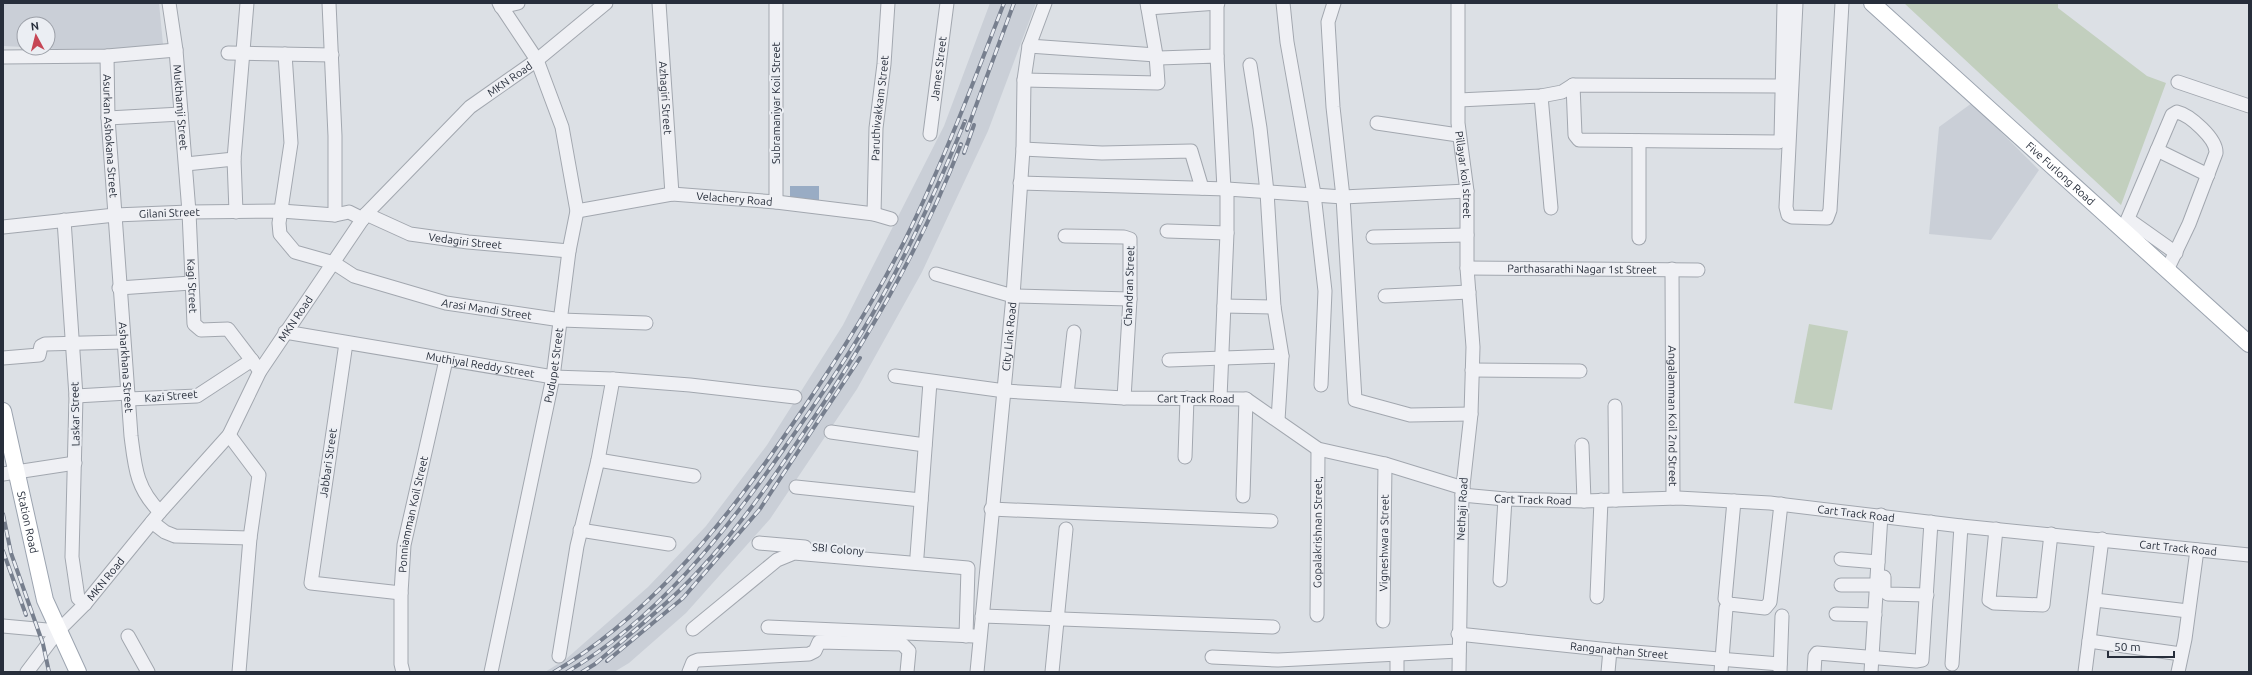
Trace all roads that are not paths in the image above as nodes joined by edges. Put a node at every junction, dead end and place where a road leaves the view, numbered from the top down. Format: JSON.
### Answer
{"nodes":[{"id":1,"x":169,"y":3,"type":"edge"},
{"id":2,"x":247,"y":3,"type":"edge"},
{"id":3,"x":329,"y":3,"type":"edge"},
{"id":4,"x":518,"y":3,"type":"edge"},
{"id":5,"x":606,"y":3,"type":"edge"},
{"id":6,"x":659,"y":3,"type":"edge"},
{"id":7,"x":776,"y":3,"type":"edge"},
{"id":8,"x":888,"y":3,"type":"edge"},
{"id":9,"x":947,"y":3,"type":"edge"},
{"id":10,"x":1045,"y":3,"type":"edge"},
{"id":11,"x":1218,"y":3,"type":"edge"},
{"id":12,"x":1283,"y":3,"type":"edge"},
{"id":13,"x":1334,"y":3,"type":"edge"},
{"id":14,"x":1458,"y":3,"type":"edge"},
{"id":15,"x":1784,"y":3,"type":"edge"},
{"id":16,"x":1796,"y":3,"type":"edge"},
{"id":17,"x":1842,"y":3,"type":"edge"},
{"id":18,"x":1872,"y":3,"type":"edge"},
{"id":19,"x":500,"y":5,"type":"edge"},
{"id":20,"x":1147,"y":6,"type":"edge"},
{"id":21,"x":1028,"y":46,"type":"junction"},
{"id":22,"x":176,"y":50,"type":"junction"},
{"id":23,"x":228,"y":52,"type":"dead end"},
{"id":24,"x":285,"y":54,"type":"junction"},
{"id":25,"x":332,"y":55,"type":"junction"},
{"id":26,"x":1156,"y":55,"type":"junction"},
{"id":27,"x":106,"y":56,"type":"junction"},
{"id":28,"x":1217,"y":56,"type":"junction"},
{"id":29,"x":3,"y":57,"type":"edge"},
{"id":30,"x":536,"y":60,"type":"junction"},
{"id":31,"x":1250,"y":64,"type":"dead end"},
{"id":32,"x":1024,"y":80,"type":"junction"},
{"id":33,"x":2178,"y":82,"type":"dead end"},
{"id":34,"x":1573,"y":85,"type":"junction"},
{"id":35,"x":1783,"y":86,"type":"junction"},
{"id":36,"x":1541,"y":96,"type":"junction"},
{"id":37,"x":1459,"y":100,"type":"junction"},
{"id":38,"x":2249,"y":106,"type":"edge"},
{"id":39,"x":181,"y":114,"type":"junction"},
{"id":40,"x":108,"y":118,"type":"junction"},
{"id":41,"x":1377,"y":123,"type":"dead end"},
{"id":42,"x":930,"y":134,"type":"dead end"},
{"id":43,"x":1458,"y":135,"type":"junction"},
{"id":44,"x":1639,"y":141,"type":"junction"},
{"id":45,"x":1023,"y":149,"type":"junction"},
{"id":46,"x":2157,"y":150,"type":"junction"},
{"id":47,"x":234,"y":159,"type":"junction"},
{"id":48,"x":186,"y":164,"type":"junction"},
{"id":49,"x":2208,"y":175,"type":"junction"},
{"id":50,"x":1020,"y":183,"type":"junction"},
{"id":51,"x":1202,"y":188,"type":"junction"},
{"id":52,"x":1225,"y":189,"type":"junction"},
{"id":53,"x":1467,"y":191,"type":"junction"},
{"id":54,"x":1267,"y":192,"type":"junction"},
{"id":55,"x":672,"y":194,"type":"junction"},
{"id":56,"x":1314,"y":194,"type":"junction"},
{"id":57,"x":1343,"y":197,"type":"junction"},
{"id":58,"x":776,"y":202,"type":"junction"},
{"id":59,"x":1551,"y":208,"type":"dead end"},
{"id":60,"x":281,"y":211,"type":"junction"},
{"id":61,"x":578,"y":211,"type":"junction"},
{"id":62,"x":189,"y":212,"type":"junction"},
{"id":63,"x":236,"y":212,"type":"junction"},
{"id":64,"x":874,"y":214,"type":"junction"},
{"id":65,"x":115,"y":215,"type":"junction"},
{"id":66,"x":335,"y":215,"type":"junction"},
{"id":67,"x":365,"y":217,"type":"junction"},
{"id":68,"x":891,"y":219,"type":"dead end"},
{"id":69,"x":64,"y":220,"type":"junction"},
{"id":70,"x":2125,"y":224,"type":"junction"},
{"id":71,"x":3,"y":227,"type":"edge"},
{"id":72,"x":1167,"y":231,"type":"dead end"},
{"id":73,"x":1227,"y":233,"type":"junction"},
{"id":74,"x":1467,"y":235,"type":"junction"},
{"id":75,"x":1065,"y":236,"type":"dead end"},
{"id":76,"x":1373,"y":237,"type":"dead end"},
{"id":77,"x":1639,"y":238,"type":"dead end"},
{"id":78,"x":569,"y":251,"type":"junction"},
{"id":79,"x":2176,"y":253,"type":"junction"},
{"id":80,"x":334,"y":263,"type":"junction"},
{"id":81,"x":1467,"y":268,"type":"junction"},
{"id":82,"x":1672,"y":269,"type":"junction"},
{"id":83,"x":1698,"y":270,"type":"dead end"},
{"id":84,"x":2167,"y":270,"type":"junction"},
{"id":85,"x":936,"y":274,"type":"dead end"},
{"id":86,"x":191,"y":283,"type":"junction"},
{"id":87,"x":119,"y":288,"type":"junction"},
{"id":88,"x":1469,"y":292,"type":"junction"},
{"id":89,"x":1012,"y":296,"type":"junction"},
{"id":90,"x":1384,"y":296,"type":"dead end"},
{"id":91,"x":1130,"y":299,"type":"junction"},
{"id":92,"x":1224,"y":306,"type":"junction"},
{"id":93,"x":1274,"y":307,"type":"junction"},
{"id":94,"x":560,"y":320,"type":"junction"},
{"id":95,"x":646,"y":323,"type":"dead end"},
{"id":96,"x":285,"y":332,"type":"junction"},
{"id":97,"x":1074,"y":332,"type":"dead end"},
{"id":98,"x":123,"y":342,"type":"junction"},
{"id":99,"x":72,"y":343,"type":"junction"},
{"id":100,"x":346,"y":343,"type":"junction"},
{"id":101,"x":2249,"y":344,"type":"edge"},
{"id":102,"x":1473,"y":347,"type":"joint"},
{"id":103,"x":1282,"y":356,"type":"junction"},
{"id":104,"x":3,"y":358,"type":"edge"},
{"id":105,"x":1220,"y":358,"type":"junction"},
{"id":106,"x":446,"y":360,"type":"junction"},
{"id":107,"x":1169,"y":360,"type":"dead end"},
{"id":108,"x":256,"y":366,"type":"junction"},
{"id":109,"x":1472,"y":370,"type":"junction"},
{"id":110,"x":1580,"y":370,"type":"dead end"},
{"id":111,"x":895,"y":376,"type":"dead end"},
{"id":112,"x":553,"y":377,"type":"junction"},
{"id":113,"x":613,"y":379,"type":"junction"},
{"id":114,"x":930,"y":382,"type":"junction"},
{"id":115,"x":1321,"y":385,"type":"dead end"},
{"id":116,"x":1005,"y":391,"type":"junction"},
{"id":117,"x":1067,"y":394,"type":"junction"},
{"id":118,"x":76,"y":396,"type":"junction"},
{"id":119,"x":128,"y":396,"type":"junction"},
{"id":120,"x":795,"y":396,"type":"dead end"},
{"id":121,"x":1124,"y":398,"type":"junction"},
{"id":122,"x":1186,"y":398,"type":"junction"},
{"id":123,"x":1220,"y":398,"type":"junction"},
{"id":124,"x":1246,"y":399,"type":"junction"},
{"id":125,"x":1615,"y":406,"type":"dead end"},
{"id":126,"x":3,"y":411,"type":"edge"},
{"id":127,"x":1471,"y":414,"type":"junction"},
{"id":128,"x":1278,"y":420,"type":"junction"},
{"id":129,"x":831,"y":432,"type":"dead end"},
{"id":130,"x":229,"y":435,"type":"junction"},
{"id":131,"x":925,"y":445,"type":"junction"},
{"id":132,"x":1582,"y":445,"type":"dead end"},
{"id":133,"x":1318,"y":448,"type":"junction"},
{"id":134,"x":7,"y":451,"type":"edge"},
{"id":135,"x":1185,"y":457,"type":"dead end"},
{"id":136,"x":598,"y":460,"type":"junction"},
{"id":137,"x":75,"y":463,"type":"junction"},
{"id":138,"x":1385,"y":464,"type":"junction"},
{"id":139,"x":10,"y":473,"type":"edge"},
{"id":140,"x":694,"y":476,"type":"dead end"},
{"id":141,"x":796,"y":487,"type":"dead end"},
{"id":142,"x":1462,"y":492,"type":"junction"},
{"id":143,"x":1243,"y":496,"type":"dead end"},
{"id":144,"x":1673,"y":498,"type":"junction"},
{"id":145,"x":1505,"y":499,"type":"junction"},
{"id":146,"x":921,"y":500,"type":"junction"},
{"id":147,"x":1601,"y":500,"type":"junction"},
{"id":148,"x":1616,"y":500,"type":"junction"},
{"id":149,"x":1584,"y":501,"type":"junction"},
{"id":150,"x":1734,"y":501,"type":"junction"},
{"id":151,"x":1781,"y":504,"type":"junction"},
{"id":152,"x":991,"y":509,"type":"junction"},
{"id":153,"x":1885,"y":516,"type":"junction"},
{"id":154,"x":156,"y":517,"type":"junction"},
{"id":155,"x":1271,"y":521,"type":"dead end"},
{"id":156,"x":1931,"y":522,"type":"junction"},
{"id":157,"x":1961,"y":526,"type":"junction"},
{"id":158,"x":1066,"y":529,"type":"dead end"},
{"id":159,"x":1996,"y":529,"type":"junction"},
{"id":160,"x":580,"y":530,"type":"junction"},
{"id":161,"x":2051,"y":534,"type":"junction"},
{"id":162,"x":250,"y":538,"type":"junction"},
{"id":163,"x":2102,"y":539,"type":"junction"},
{"id":164,"x":759,"y":543,"type":"dead end"},
{"id":165,"x":669,"y":544,"type":"dead end"},
{"id":166,"x":2197,"y":550,"type":"junction"},
{"id":167,"x":2249,"y":555,"type":"edge"},
{"id":168,"x":917,"y":556,"type":"junction"},
{"id":169,"x":1841,"y":559,"type":"dead end"},
{"id":170,"x":986,"y":562,"type":"junction"},
{"id":171,"x":1878,"y":562,"type":"junction"},
{"id":172,"x":1500,"y":580,"type":"dead end"},
{"id":173,"x":1841,"y":585,"type":"dead end"},
{"id":174,"x":1877,"y":585,"type":"junction"},
{"id":175,"x":401,"y":593,"type":"junction"},
{"id":176,"x":1927,"y":595,"type":"junction"},
{"id":177,"x":1597,"y":597,"type":"dead end"},
{"id":178,"x":2095,"y":600,"type":"junction"},
{"id":179,"x":85,"y":604,"type":"junction"},
{"id":180,"x":1726,"y":608,"type":"dead end"},
{"id":181,"x":2188,"y":611,"type":"junction"},
{"id":182,"x":1836,"y":614,"type":"dead end"},
{"id":183,"x":1317,"y":615,"type":"dead end"},
{"id":184,"x":1875,"y":615,"type":"junction"},
{"id":185,"x":982,"y":616,"type":"junction"},
{"id":186,"x":1782,"y":616,"type":"dead end"},
{"id":187,"x":1057,"y":619,"type":"junction"},
{"id":188,"x":1383,"y":621,"type":"dead end"},
{"id":189,"x":3,"y":626,"type":"edge"},
{"id":190,"x":768,"y":626,"type":"dead end"},
{"id":191,"x":1273,"y":627,"type":"dead end"},
{"id":192,"x":693,"y":629,"type":"dead end"},
{"id":193,"x":58,"y":631,"type":"junction"},
{"id":194,"x":1458,"y":634,"type":"junction"},
{"id":195,"x":128,"y":636,"type":"dead end"},
{"id":196,"x":973,"y":636,"type":"junction"},
{"id":197,"x":2089,"y":641,"type":"junction"},
{"id":198,"x":1610,"y":650,"type":"junction"},
{"id":199,"x":1459,"y":651,"type":"junction"},
{"id":200,"x":2181,"y":654,"type":"junction"},
{"id":201,"x":1397,"y":655,"type":"junction"},
{"id":202,"x":560,"y":656,"type":"dead end"},
{"id":203,"x":1212,"y":657,"type":"dead end"},
{"id":204,"x":1873,"y":657,"type":"junction"},
{"id":205,"x":1722,"y":659,"type":"junction"},
{"id":206,"x":1952,"y":664,"type":"dead end"},
{"id":207,"x":1780,"y":668,"type":"edge"},
{"id":208,"x":27,"y":672,"type":"edge"},
{"id":209,"x":78,"y":672,"type":"edge"},
{"id":210,"x":148,"y":672,"type":"edge"},
{"id":211,"x":239,"y":672,"type":"edge"},
{"id":212,"x":403,"y":672,"type":"edge"},
{"id":213,"x":491,"y":672,"type":"edge"},
{"id":214,"x":689,"y":672,"type":"edge"},
{"id":215,"x":907,"y":672,"type":"edge"},
{"id":216,"x":977,"y":672,"type":"edge"},
{"id":217,"x":1052,"y":672,"type":"edge"},
{"id":218,"x":1397,"y":672,"type":"edge"},
{"id":219,"x":1459,"y":672,"type":"edge"},
{"id":220,"x":1608,"y":672,"type":"edge"},
{"id":221,"x":1721,"y":672,"type":"edge"},
{"id":222,"x":1814,"y":672,"type":"edge"},
{"id":223,"x":1871,"y":672,"type":"edge"},
{"id":224,"x":2085,"y":672,"type":"edge"},
{"id":225,"x":2178,"y":672,"type":"edge"}],
"edges":[{"from":1,"to":22,"type":"street","name":"Mukthamji Street"},
{"from":2,"to":47,"type":"street"},
{"from":3,"to":25,"type":"street"},
{"from":4,"to":19,"type":"street"},
{"from":5,"to":30,"type":"street","name":"MKN Road"},
{"from":6,"to":55,"type":"street","name":"Azhagiri Street"},
{"from":7,"to":58,"type":"street","name":"Subramaniyar Koil Street"},
{"from":8,"to":64,"type":"street","name":"Paruthivakkam Street"},
{"from":9,"to":42,"type":"street","name":"James Street"},
{"from":10,"to":21,"type":"street","name":"City Link Road"},
{"from":11,"to":20,"type":"street"},
{"from":11,"to":28,"type":"street"},
{"from":12,"to":56,"type":"street"},
{"from":13,"to":57,"type":"street"},
{"from":14,"to":37,"type":"street","name":"Pillayar koil street"},
{"from":15,"to":35,"type":"street"},
{"from":16,"to":17,"type":"street"},
{"from":18,"to":70,"type":"main road","name":"Five Furlong Road"},
{"from":19,"to":30,"type":"street","name":"Pudupet Street"},
{"from":20,"to":26,"type":"street"},
{"from":21,"to":26,"type":"street"},
{"from":21,"to":32,"type":"street","name":"City Link Road"},
{"from":22,"to":27,"type":"street"},
{"from":22,"to":39,"type":"street","name":"Mukthamji Street"},
{"from":23,"to":24,"type":"street"},
{"from":24,"to":25,"type":"street"},
{"from":24,"to":60,"type":"street","name":"Arasi Mandi Street"},
{"from":25,"to":66,"type":"street"},
{"from":26,"to":28,"type":"street"},
{"from":26,"to":32,"type":"street"},
{"from":27,"to":29,"type":"street"},
{"from":27,"to":40,"type":"street","name":"Asurkan Ashokana Street"},
{"from":28,"to":52,"type":"street"},
{"from":30,"to":61,"type":"street","name":"Pudupet Street"},
{"from":30,"to":67,"type":"street","name":"MKN Road"},
{"from":31,"to":54,"type":"street"},
{"from":32,"to":45,"type":"street","name":"City Link Road"},
{"from":33,"to":38,"type":"street"},
{"from":34,"to":35,"type":"street"},
{"from":34,"to":36,"type":"street"},
{"from":34,"to":44,"type":"street"},
{"from":35,"to":44,"type":"street"},
{"from":36,"to":37,"type":"street"},
{"from":36,"to":59,"type":"street"},
{"from":37,"to":43,"type":"street","name":"Pillayar koil street"},
{"from":39,"to":40,"type":"street"},
{"from":39,"to":48,"type":"street","name":"Mukthamji Street"},
{"from":40,"to":65,"type":"street","name":"Asurkan Ashokana Street"},
{"from":41,"to":43,"type":"street"},
{"from":43,"to":53,"type":"street","name":"Pillayar koil street"},
{"from":44,"to":77,"type":"street"},
{"from":45,"to":50,"type":"street","name":"City Link Road"},
{"from":45,"to":51,"type":"street"},
{"from":46,"to":49,"type":"street"},
{"from":46,"to":49,"type":"street"},
{"from":46,"to":70,"type":"street"},
{"from":47,"to":48,"type":"street"},
{"from":47,"to":63,"type":"street"},
{"from":48,"to":62,"type":"street","name":"Mukthamji Street"},
{"from":49,"to":79,"type":"street"},
{"from":50,"to":51,"type":"street"},
{"from":50,"to":89,"type":"street","name":"City Link Road"},
{"from":51,"to":52,"type":"street"},
{"from":52,"to":54,"type":"street"},
{"from":52,"to":73,"type":"street"},
{"from":53,"to":57,"type":"street"},
{"from":53,"to":74,"type":"street","name":"Pillayar koil street"},
{"from":54,"to":56,"type":"street"},
{"from":54,"to":93,"type":"street"},
{"from":55,"to":58,"type":"street","name":"Velachery Road"},
{"from":55,"to":61,"type":"street","name":"Velachery Road"},
{"from":56,"to":57,"type":"street"},
{"from":56,"to":115,"type":"street"},
{"from":57,"to":127,"type":"street"},
{"from":58,"to":64,"type":"street","name":"Velachery Road"},
{"from":60,"to":63,"type":"street","name":"Gilani Street"},
{"from":60,"to":66,"type":"street","name":"Gilani Street"},
{"from":60,"to":80,"type":"street","name":"Arasi Mandi Street"},
{"from":61,"to":78,"type":"street","name":"Pudupet Street"},
{"from":62,"to":63,"type":"street","name":"Gilani Street"},
{"from":62,"to":65,"type":"street","name":"Gilani Street"},
{"from":62,"to":86,"type":"street","name":"Kagi Street"},
{"from":64,"to":68,"type":"street","name":"Velachery Road"},
{"from":65,"to":69,"type":"street","name":"Gilani Street"},
{"from":65,"to":87,"type":"street","name":"Asharkhana Street"},
{"from":66,"to":67,"type":"street","name":"Vedagiri Street"},
{"from":67,"to":78,"type":"street","name":"Vedagiri Street"},
{"from":67,"to":80,"type":"street","name":"MKN Road"},
{"from":69,"to":71,"type":"street","name":"Gilani Street"},
{"from":69,"to":99,"type":"street","name":"Laskar Street"},
{"from":70,"to":79,"type":"street"},
{"from":70,"to":84,"type":"main road","name":"Five Furlong Road"},
{"from":72,"to":73,"type":"street"},
{"from":73,"to":92,"type":"street"},
{"from":74,"to":76,"type":"street"},
{"from":74,"to":81,"type":"street","name":"Pillayar koil street"},
{"from":75,"to":91,"type":"street","name":"Chandran Street"},
{"from":78,"to":94,"type":"street","name":"Pudupet Street"},
{"from":79,"to":84,"type":"street"},
{"from":80,"to":94,"type":"street","name":"Arasi Mandi Street"},
{"from":80,"to":96,"type":"street","name":"MKN Road"},
{"from":81,"to":82,"type":"street","name":"Parthasarathi Nagar 1st Street"},
{"from":81,"to":88,"type":"street","name":"Pillayar koil street"},
{"from":82,"to":83,"type":"street","name":"Parthasarathi Nagar 1st Street"},
{"from":82,"to":144,"type":"street","name":"Angalamman Koil 2nd Street"},
{"from":84,"to":101,"type":"main road","name":"Five Furlong Road"},
{"from":85,"to":89,"type":"street"},
{"from":86,"to":87,"type":"street"},
{"from":86,"to":108,"type":"street","name":"Kagi Street"},
{"from":87,"to":98,"type":"street","name":"Asharkhana Street"},
{"from":88,"to":90,"type":"street"},
{"from":88,"to":102,"type":"street","name":"Pillayar koil street"},
{"from":89,"to":91,"type":"street"},
{"from":89,"to":116,"type":"street","name":"City Link Road"},
{"from":91,"to":121,"type":"street","name":"Chandran Street"},
{"from":92,"to":93,"type":"street"},
{"from":92,"to":105,"type":"street"},
{"from":93,"to":103,"type":"street"},
{"from":94,"to":95,"type":"street","name":"Arasi Mandi Street"},
{"from":94,"to":112,"type":"street","name":"Pudupet Street"},
{"from":96,"to":100,"type":"street","name":"Muthiyal Reddy Street"},
{"from":96,"to":108,"type":"street","name":"MKN Road"},
{"from":97,"to":117,"type":"street"},
{"from":98,"to":99,"type":"street"},
{"from":98,"to":119,"type":"street","name":"Asharkhana Street"},
{"from":99,"to":104,"type":"street"},
{"from":99,"to":118,"type":"street","name":"Laskar Street"},
{"from":100,"to":106,"type":"street","name":"Muthiyal Reddy Street"},
{"from":100,"to":175,"type":"street","name":"Jabbari Street"},
{"from":102,"to":109,"type":"street","name":"Nethaji Road"},
{"from":103,"to":105,"type":"street"},
{"from":103,"to":128,"type":"street"},
{"from":105,"to":107,"type":"street"},
{"from":105,"to":123,"type":"street"},
{"from":106,"to":112,"type":"street","name":"Muthiyal Reddy Street"},
{"from":106,"to":175,"type":"street","name":"Ponniamman Koil Street"},
{"from":108,"to":119,"type":"street","name":"Kazi Street"},
{"from":108,"to":130,"type":"street","name":"MKN Road"},
{"from":109,"to":110,"type":"street"},
{"from":109,"to":127,"type":"street","name":"Nethaji Road"},
{"from":111,"to":114,"type":"street"},
{"from":112,"to":113,"type":"street","name":"Muthiyal Reddy Street"},
{"from":112,"to":213,"type":"street","name":"Pudupet Street"},
{"from":113,"to":120,"type":"street","name":"Muthiyal Reddy Street"},
{"from":113,"to":136,"type":"street"},
{"from":114,"to":116,"type":"street"},
{"from":114,"to":131,"type":"street"},
{"from":116,"to":117,"type":"street","name":"Cart Track Road"},
{"from":116,"to":152,"type":"street","name":"City Link Road"},
{"from":117,"to":121,"type":"street","name":"Cart Track Road"},
{"from":118,"to":119,"type":"street","name":"Kazi Street"},
{"from":118,"to":137,"type":"street","name":"Laskar Street"},
{"from":119,"to":154,"type":"street","name":"Asharkhana Street"},
{"from":121,"to":122,"type":"street","name":"Cart Track Road"},
{"from":122,"to":123,"type":"street","name":"Cart Track Road"},
{"from":122,"to":135,"type":"street"},
{"from":123,"to":124,"type":"street","name":"Cart Track Road"},
{"from":124,"to":128,"type":"street","name":"Cart Track Road"},
{"from":124,"to":143,"type":"street"},
{"from":125,"to":148,"type":"street"},
{"from":126,"to":134,"type":"main road","name":"Station Road"},
{"from":127,"to":142,"type":"street","name":"Nethaji Road"},
{"from":128,"to":133,"type":"street","name":"Cart Track Road"},
{"from":129,"to":131,"type":"street"},
{"from":130,"to":154,"type":"street","name":"MKN Road"},
{"from":130,"to":162,"type":"street"},
{"from":131,"to":146,"type":"street"},
{"from":132,"to":149,"type":"street"},
{"from":133,"to":138,"type":"street","name":"Cart Track Road"},
{"from":133,"to":183,"type":"street","name":"Gopalakrishnan Street,"},
{"from":134,"to":139,"type":"main road","name":"Station Road"},
{"from":136,"to":140,"type":"street"},
{"from":136,"to":160,"type":"street"},
{"from":137,"to":139,"type":"street"},
{"from":137,"to":179,"type":"street","name":"Laskar Street"},
{"from":138,"to":142,"type":"street","name":"Cart Track Road"},
{"from":138,"to":188,"type":"street","name":"Vigneshwara Street"},
{"from":139,"to":193,"type":"main road","name":"Station Road"},
{"from":141,"to":146,"type":"street"},
{"from":142,"to":145,"type":"street","name":"Cart Track Road"},
{"from":142,"to":194,"type":"street","name":"Nethaji Road"},
{"from":144,"to":148,"type":"street","name":"Cart Track Road"},
{"from":144,"to":150,"type":"street","name":"Cart Track Road"},
{"from":145,"to":149,"type":"street","name":"Cart Track Road"},
{"from":145,"to":172,"type":"street"},
{"from":146,"to":168,"type":"street"},
{"from":147,"to":148,"type":"street","name":"Cart Track Road"},
{"from":147,"to":149,"type":"street","name":"Cart Track Road"},
{"from":147,"to":177,"type":"street"},
{"from":150,"to":151,"type":"street","name":"Cart Track Road"},
{"from":150,"to":151,"type":"street"},
{"from":151,"to":153,"type":"street","name":"Cart Track Road"},
{"from":152,"to":155,"type":"street"},
{"from":152,"to":170,"type":"street","name":"City Link Road"},
{"from":153,"to":156,"type":"street","name":"Cart Track Road"},
{"from":153,"to":171,"type":"street"},
{"from":153,"to":176,"type":"street"},
{"from":154,"to":162,"type":"street","name":"Asharkhana Street"},
{"from":154,"to":179,"type":"street","name":"MKN Road"},
{"from":156,"to":157,"type":"street","name":"Cart Track Road"},
{"from":156,"to":176,"type":"street"},
{"from":157,"to":159,"type":"street","name":"Cart Track Road"},
{"from":157,"to":206,"type":"street"},
{"from":158,"to":187,"type":"street"},
{"from":159,"to":161,"type":"street","name":"Cart Track Road"},
{"from":159,"to":161,"type":"street"},
{"from":160,"to":165,"type":"street"},
{"from":160,"to":202,"type":"street"},
{"from":161,"to":163,"type":"street","name":"Cart Track Road"},
{"from":162,"to":211,"type":"street"},
{"from":163,"to":166,"type":"street","name":"Cart Track Road"},
{"from":163,"to":178,"type":"street"},
{"from":164,"to":168,"type":"street","name":"SBI Colony"},
{"from":166,"to":167,"type":"street","name":"Cart Track Road"},
{"from":166,"to":181,"type":"street"},
{"from":168,"to":170,"type":"street","name":"SBI Colony"},
{"from":169,"to":171,"type":"street"},
{"from":170,"to":185,"type":"street","name":"City Link Road"},
{"from":171,"to":174,"type":"street"},
{"from":173,"to":174,"type":"street"},
{"from":174,"to":184,"type":"street"},
{"from":175,"to":212,"type":"street","name":"Ponniamman Koil Street"},
{"from":176,"to":204,"type":"street"},
{"from":178,"to":181,"type":"street"},
{"from":178,"to":197,"type":"street"},
{"from":179,"to":193,"type":"street","name":"MKN Road"},
{"from":180,"to":205,"type":"street"},
{"from":181,"to":200,"type":"street"},
{"from":182,"to":184,"type":"street"},
{"from":184,"to":204,"type":"street"},
{"from":185,"to":187,"type":"street"},
{"from":185,"to":196,"type":"street","name":"City Link Road"},
{"from":186,"to":207,"type":"street"},
{"from":187,"to":191,"type":"street"},
{"from":187,"to":217,"type":"street"},
{"from":189,"to":193,"type":"street"},
{"from":190,"to":196,"type":"street"},
{"from":192,"to":196,"type":"street"},
{"from":193,"to":208,"type":"street","name":"MKN Road"},
{"from":193,"to":209,"type":"main road","name":"Station Road"},
{"from":194,"to":198,"type":"street","name":"Ranganathan Street"},
{"from":194,"to":199,"type":"street","name":"Nethaji Road"},
{"from":195,"to":210,"type":"street"},
{"from":196,"to":216,"type":"street","name":"City Link Road"},
{"from":197,"to":200,"type":"street"},
{"from":197,"to":224,"type":"street"},
{"from":198,"to":205,"type":"street","name":"Ranganathan Street"},
{"from":198,"to":220,"type":"street"},
{"from":199,"to":201,"type":"street"},
{"from":199,"to":219,"type":"street","name":"Nethaji Road"},
{"from":200,"to":225,"type":"street"},
{"from":201,"to":203,"type":"street"},
{"from":201,"to":218,"type":"street"},
{"from":204,"to":222,"type":"street"},
{"from":204,"to":223,"type":"street"},
{"from":205,"to":207,"type":"street","name":"Ranganathan Street"},
{"from":205,"to":221,"type":"street"},
{"from":214,"to":215,"type":"street"}]}
